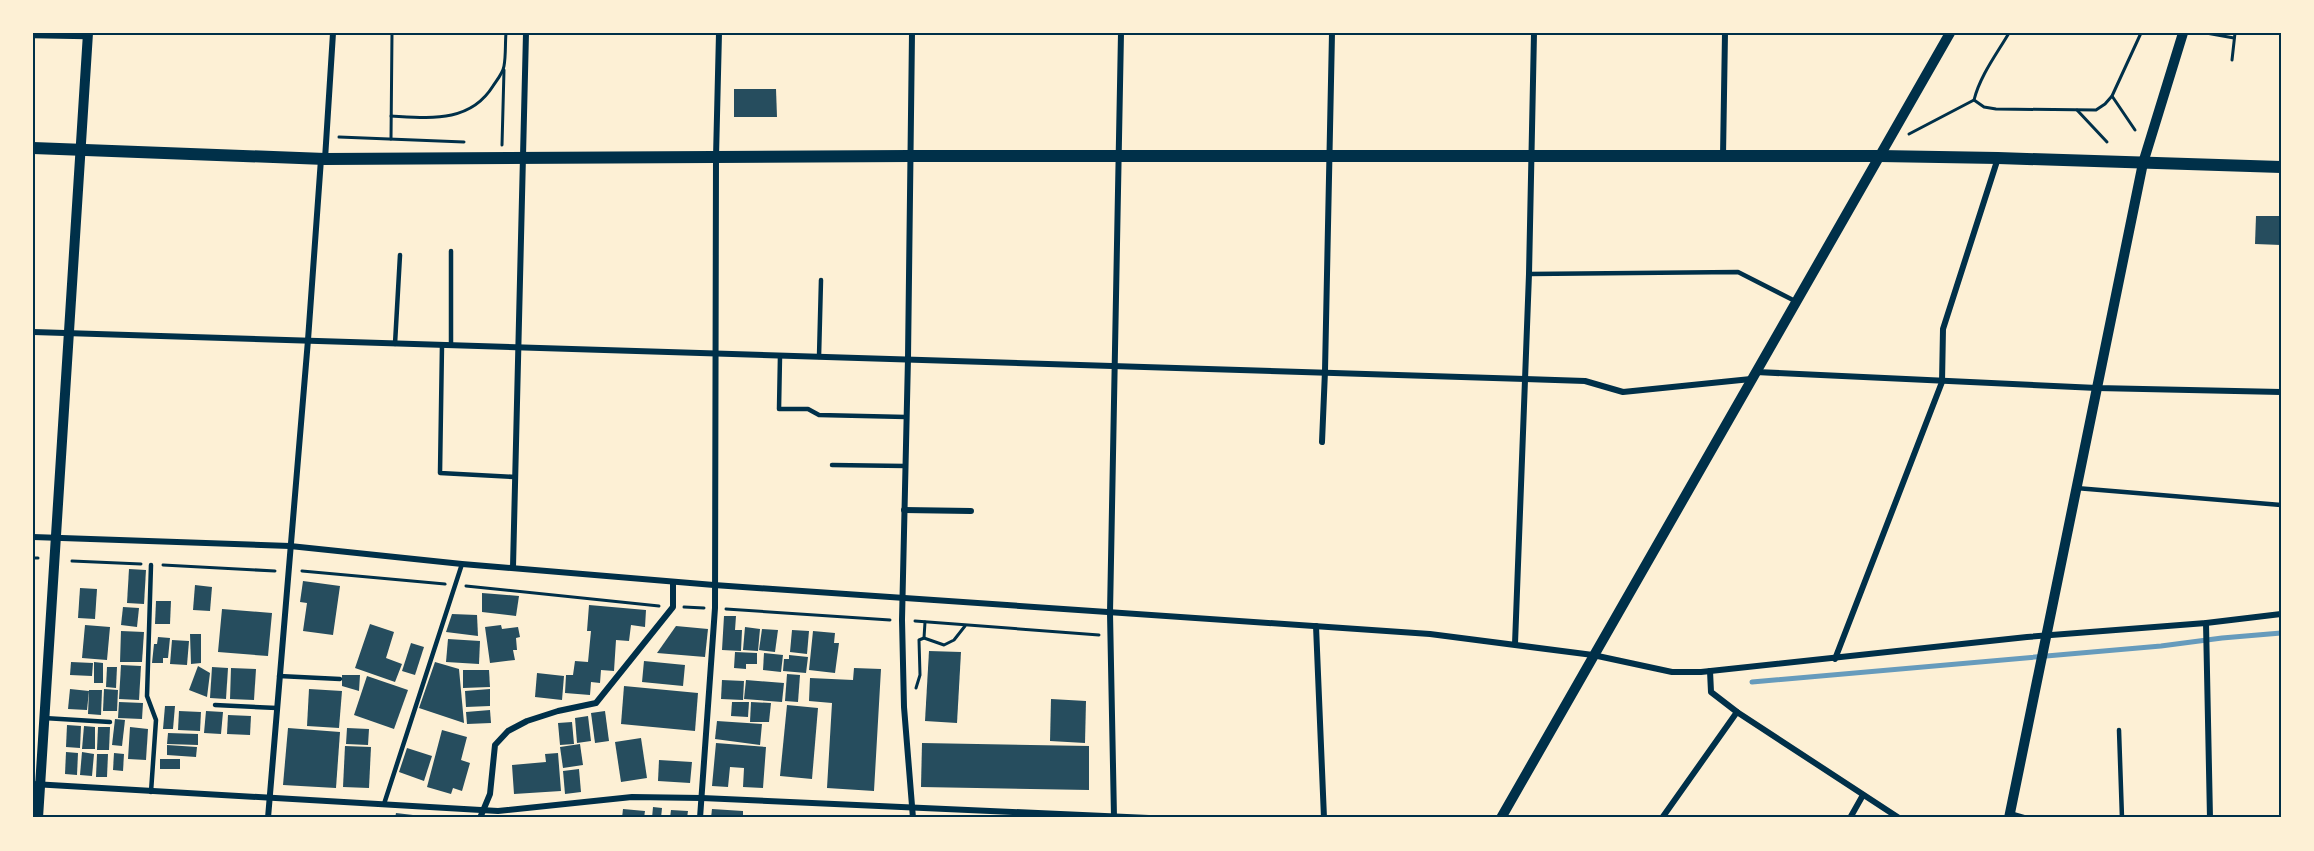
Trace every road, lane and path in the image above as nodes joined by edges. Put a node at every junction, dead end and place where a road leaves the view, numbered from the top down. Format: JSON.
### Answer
{"nodes":[{"id":1,"x":333,"y":33,"type":"edge"},
{"id":2,"x":392,"y":33,"type":"edge"},
{"id":3,"x":506,"y":33,"type":"edge"},
{"id":4,"x":526,"y":33,"type":"edge"},
{"id":5,"x":719,"y":33,"type":"edge"},
{"id":6,"x":912,"y":33,"type":"edge"},
{"id":7,"x":1121,"y":33,"type":"edge"},
{"id":8,"x":1332,"y":33,"type":"edge"},
{"id":9,"x":1534,"y":33,"type":"edge"},
{"id":10,"x":1725,"y":33,"type":"edge"},
{"id":11,"x":1950,"y":33,"type":"edge"},
{"id":12,"x":2009,"y":33,"type":"edge"},
{"id":13,"x":2141,"y":33,"type":"edge"},
{"id":14,"x":2183,"y":33,"type":"edge"},
{"id":15,"x":2206,"y":33,"type":"edge"},
{"id":16,"x":88,"y":35,"type":"edge"},
{"id":17,"x":2234,"y":35,"type":"edge"},
{"id":18,"x":33,"y":36,"type":"edge"},
{"id":19,"x":2232,"y":60,"type":"dead end"},
{"id":20,"x":504,"y":69,"type":"junction"},
{"id":21,"x":2112,"y":96,"type":"junction"},
{"id":22,"x":1974,"y":100,"type":"junction"},
{"id":23,"x":2077,"y":110,"type":"junction"},
{"id":24,"x":391,"y":116,"type":"junction"},
{"id":25,"x":2135,"y":130,"type":"dead end"},
{"id":26,"x":1905,"y":136,"type":"dead end"},
{"id":27,"x":326,"y":137,"type":"junction"},
{"id":28,"x":391,"y":140,"type":"junction"},
{"id":29,"x":469,"y":142,"type":"dead end"},
{"id":30,"x":2107,"y":142,"type":"dead end"},
{"id":31,"x":502,"y":145,"type":"dead end"},
{"id":32,"x":33,"y":148,"type":"edge"},
{"id":33,"x":81,"y":150,"type":"junction"},
{"id":34,"x":910,"y":156,"type":"junction"},
{"id":35,"x":1118,"y":156,"type":"junction"},
{"id":36,"x":1329,"y":156,"type":"junction"},
{"id":37,"x":1723,"y":156,"type":"junction"},
{"id":38,"x":1880,"y":156,"type":"junction"},
{"id":39,"x":716,"y":157,"type":"junction"},
{"id":40,"x":1531,"y":157,"type":"junction"},
{"id":41,"x":522,"y":158,"type":"junction"},
{"id":42,"x":1998,"y":158,"type":"junction"},
{"id":43,"x":323,"y":159,"type":"junction"},
{"id":44,"x":392,"y":159,"type":"junction"},
{"id":45,"x":2143,"y":163,"type":"junction"},
{"id":46,"x":2281,"y":167,"type":"edge"},
{"id":47,"x":451,"y":251,"type":"dead end"},
{"id":48,"x":400,"y":255,"type":"dead end"},
{"id":49,"x":1528,"y":274,"type":"junction"},
{"id":50,"x":821,"y":280,"type":"dead end"},
{"id":51,"x":1797,"y":303,"type":"junction"},
{"id":52,"x":33,"y":332,"type":"edge"},
{"id":53,"x":68,"y":333,"type":"junction"},
{"id":54,"x":308,"y":340,"type":"junction"},
{"id":55,"x":395,"y":344,"type":"junction"},
{"id":56,"x":442,"y":345,"type":"junction"},
{"id":57,"x":451,"y":345,"type":"junction"},
{"id":58,"x":517,"y":348,"type":"junction"},
{"id":59,"x":716,"y":352,"type":"junction"},
{"id":60,"x":780,"y":356,"type":"junction"},
{"id":61,"x":819,"y":357,"type":"junction"},
{"id":62,"x":908,"y":358,"type":"junction"},
{"id":63,"x":1113,"y":365,"type":"junction"},
{"id":64,"x":1325,"y":371,"type":"junction"},
{"id":65,"x":1754,"y":375,"type":"junction"},
{"id":66,"x":1525,"y":379,"type":"junction"},
{"id":67,"x":1942,"y":382,"type":"junction"},
{"id":68,"x":2097,"y":388,"type":"junction"},
{"id":69,"x":2281,"y":392,"type":"edge"},
{"id":70,"x":906,"y":417,"type":"junction"},
{"id":71,"x":1322,"y":442,"type":"dead end"},
{"id":72,"x":832,"y":465,"type":"dead end"},
{"id":73,"x":905,"y":466,"type":"junction"},
{"id":74,"x":515,"y":477,"type":"junction"},
{"id":75,"x":2076,"y":488,"type":"junction"},
{"id":76,"x":2281,"y":505,"type":"edge"},
{"id":77,"x":904,"y":510,"type":"junction"},
{"id":78,"x":971,"y":512,"type":"dead end"},
{"id":79,"x":33,"y":537,"type":"edge"},
{"id":80,"x":55,"y":537,"type":"junction"},
{"id":81,"x":290,"y":546,"type":"junction"},
{"id":82,"x":33,"y":558,"type":"edge"},
{"id":83,"x":38,"y":558,"type":"dead end"},
{"id":84,"x":72,"y":561,"type":"dead end"},
{"id":85,"x":462,"y":564,"type":"junction"},
{"id":86,"x":151,"y":565,"type":"junction"},
{"id":87,"x":513,"y":567,"type":"junction"},
{"id":88,"x":275,"y":571,"type":"dead end"},
{"id":89,"x":673,"y":582,"type":"junction"},
{"id":90,"x":714,"y":585,"type":"junction"},
{"id":91,"x":902,"y":598,"type":"junction"},
{"id":92,"x":1110,"y":614,"type":"junction"},
{"id":93,"x":2281,"y":614,"type":"edge"},
{"id":94,"x":925,"y":622,"type":"dead end"},
{"id":95,"x":2206,"y":623,"type":"junction"},
{"id":96,"x":965,"y":625,"type":"dead end"},
{"id":97,"x":1316,"y":626,"type":"junction"},
{"id":98,"x":2045,"y":636,"type":"junction"},
{"id":99,"x":924,"y":638,"type":"junction"},
{"id":100,"x":1515,"y":644,"type":"junction"},
{"id":101,"x":1593,"y":655,"type":"junction"},
{"id":102,"x":1835,"y":659,"type":"junction"},
{"id":103,"x":1710,"y":671,"type":"junction"},
{"id":104,"x":279,"y":676,"type":"junction"},
{"id":105,"x":340,"y":679,"type":"dead end"},
{"id":106,"x":215,"y":705,"type":"dead end"},
{"id":107,"x":904,"y":707,"type":"junction"},
{"id":108,"x":277,"y":708,"type":"junction"},
{"id":109,"x":1737,"y":712,"type":"junction"},
{"id":110,"x":44,"y":718,"type":"junction"},
{"id":111,"x":110,"y":722,"type":"dead end"},
{"id":112,"x":2119,"y":730,"type":"dead end"},
{"id":113,"x":36,"y":784,"type":"edge"},
{"id":114,"x":150,"y":792,"type":"junction"},
{"id":115,"x":1863,"y":795,"type":"junction"},
{"id":116,"x":269,"y":797,"type":"junction"},
{"id":117,"x":702,"y":798,"type":"junction"},
{"id":118,"x":384,"y":804,"type":"junction"},
{"id":119,"x":912,"y":808,"type":"junction"},
{"id":120,"x":483,"y":810,"type":"junction"},
{"id":121,"x":2009,"y":816,"type":"edge"},
{"id":122,"x":1114,"y":817,"type":"edge"},
{"id":123,"x":38,"y":818,"type":"edge"},
{"id":124,"x":267,"y":818,"type":"edge"},
{"id":125,"x":480,"y":818,"type":"edge"},
{"id":126,"x":700,"y":818,"type":"edge"},
{"id":127,"x":913,"y":818,"type":"edge"},
{"id":128,"x":1149,"y":818,"type":"edge"},
{"id":129,"x":1324,"y":818,"type":"edge"},
{"id":130,"x":1501,"y":818,"type":"edge"},
{"id":131,"x":1662,"y":818,"type":"edge"},
{"id":132,"x":1850,"y":818,"type":"edge"},
{"id":133,"x":1899,"y":818,"type":"edge"},
{"id":134,"x":2024,"y":818,"type":"edge"},
{"id":135,"x":2122,"y":818,"type":"edge"},
{"id":136,"x":2210,"y":818,"type":"edge"}],
"edges":[{"from":1,"to":27,"type":"street"},
{"from":2,"to":24,"type":"path"},
{"from":3,"to":20,"type":"path"},
{"from":4,"to":41,"type":"street"},
{"from":5,"to":39,"type":"street"},
{"from":6,"to":34,"type":"street"},
{"from":7,"to":35,"type":"street"},
{"from":8,"to":36,"type":"street"},
{"from":9,"to":40,"type":"street"},
{"from":10,"to":37,"type":"street"},
{"from":11,"to":38,"type":"street"},
{"from":12,"to":22,"type":"path"},
{"from":13,"to":21,"type":"path"},
{"from":14,"to":45,"type":"street"},
{"from":15,"to":17,"type":"path"},
{"from":16,"to":18,"type":"lane"},
{"from":16,"to":33,"type":"street"},
{"from":17,"to":19,"type":"path"},
{"from":20,"to":24,"type":"path"},
{"from":20,"to":31,"type":"path"},
{"from":21,"to":23,"type":"path"},
{"from":21,"to":25,"type":"path"},
{"from":22,"to":23,"type":"path"},
{"from":22,"to":26,"type":"path"},
{"from":23,"to":30,"type":"path"},
{"from":24,"to":28,"type":"path"},
{"from":27,"to":28,"type":"path"},
{"from":27,"to":43,"type":"street"},
{"from":28,"to":29,"type":"path"},
{"from":28,"to":44,"type":"path"},
{"from":32,"to":33,"type":"main road"},
{"from":33,"to":43,"type":"main road"},
{"from":33,"to":53,"type":"street"},
{"from":34,"to":35,"type":"main road"},
{"from":34,"to":39,"type":"main road"},
{"from":34,"to":62,"type":"street"},
{"from":35,"to":36,"type":"main road"},
{"from":35,"to":63,"type":"street"},
{"from":36,"to":40,"type":"main road"},
{"from":36,"to":64,"type":"street"},
{"from":37,"to":38,"type":"main road"},
{"from":37,"to":40,"type":"main road"},
{"from":38,"to":42,"type":"main road"},
{"from":38,"to":51,"type":"street"},
{"from":39,"to":41,"type":"main road"},
{"from":39,"to":59,"type":"street"},
{"from":40,"to":49,"type":"street"},
{"from":41,"to":44,"type":"main road"},
{"from":41,"to":58,"type":"street"},
{"from":42,"to":45,"type":"main road"},
{"from":42,"to":67,"type":"street"},
{"from":43,"to":44,"type":"main road"},
{"from":43,"to":54,"type":"street"},
{"from":45,"to":46,"type":"main road"},
{"from":45,"to":68,"type":"street"},
{"from":47,"to":57,"type":"lane"},
{"from":48,"to":55,"type":"lane"},
{"from":49,"to":51,"type":"lane"},
{"from":49,"to":66,"type":"street"},
{"from":50,"to":61,"type":"lane"},
{"from":51,"to":65,"type":"street"},
{"from":52,"to":53,"type":"street"},
{"from":53,"to":54,"type":"street"},
{"from":53,"to":80,"type":"street"},
{"from":54,"to":55,"type":"street"},
{"from":54,"to":81,"type":"street"},
{"from":55,"to":56,"type":"street"},
{"from":56,"to":57,"type":"street"},
{"from":56,"to":74,"type":"lane"},
{"from":57,"to":58,"type":"street"},
{"from":58,"to":59,"type":"street"},
{"from":58,"to":74,"type":"street"},
{"from":59,"to":60,"type":"street"},
{"from":59,"to":90,"type":"street"},
{"from":60,"to":61,"type":"street"},
{"from":60,"to":70,"type":"lane"},
{"from":61,"to":62,"type":"street"},
{"from":62,"to":63,"type":"street"},
{"from":62,"to":70,"type":"street"},
{"from":63,"to":64,"type":"street"},
{"from":63,"to":92,"type":"street"},
{"from":64,"to":66,"type":"street"},
{"from":64,"to":71,"type":"street"},
{"from":65,"to":66,"type":"street"},
{"from":65,"to":67,"type":"street"},
{"from":65,"to":101,"type":"street"},
{"from":66,"to":100,"type":"street"},
{"from":67,"to":68,"type":"street"},
{"from":67,"to":102,"type":"street"},
{"from":68,"to":69,"type":"street"},
{"from":68,"to":75,"type":"street"},
{"from":70,"to":73,"type":"street"},
{"from":72,"to":73,"type":"lane"},
{"from":73,"to":77,"type":"street"},
{"from":74,"to":87,"type":"street"},
{"from":75,"to":76,"type":"lane"},
{"from":75,"to":98,"type":"street"},
{"from":77,"to":78,"type":"street"},
{"from":77,"to":91,"type":"street"},
{"from":79,"to":80,"type":"street"},
{"from":80,"to":81,"type":"street"},
{"from":80,"to":110,"type":"street"},
{"from":81,"to":85,"type":"street"},
{"from":81,"to":104,"type":"street"},
{"from":82,"to":83,"type":"path"},
{"from":84,"to":86,"type":"path"},
{"from":85,"to":87,"type":"street"},
{"from":85,"to":118,"type":"lane"},
{"from":86,"to":88,"type":"path"},
{"from":86,"to":114,"type":"lane"},
{"from":87,"to":89,"type":"street"},
{"from":89,"to":90,"type":"street"},
{"from":89,"to":120,"type":"street"},
{"from":90,"to":91,"type":"street"},
{"from":90,"to":117,"type":"street"},
{"from":91,"to":92,"type":"street"},
{"from":91,"to":107,"type":"street"},
{"from":92,"to":97,"type":"street"},
{"from":92,"to":122,"type":"street"},
{"from":93,"to":95,"type":"street"},
{"from":94,"to":99,"type":"path"},
{"from":95,"to":98,"type":"street"},
{"from":95,"to":136,"type":"street"},
{"from":96,"to":99,"type":"path"},
{"from":97,"to":100,"type":"street"},
{"from":97,"to":129,"type":"street"},
{"from":98,"to":102,"type":"street"},
{"from":98,"to":121,"type":"street"},
{"from":99,"to":107,"type":"path"},
{"from":100,"to":101,"type":"street"},
{"from":101,"to":103,"type":"street"},
{"from":101,"to":130,"type":"street"},
{"from":102,"to":103,"type":"street"},
{"from":103,"to":109,"type":"street"},
{"from":104,"to":105,"type":"lane"},
{"from":104,"to":108,"type":"street"},
{"from":106,"to":108,"type":"lane"},
{"from":107,"to":119,"type":"street"},
{"from":108,"to":116,"type":"street"},
{"from":109,"to":115,"type":"street"},
{"from":109,"to":131,"type":"street"},
{"from":110,"to":111,"type":"lane"},
{"from":110,"to":113,"type":"street"},
{"from":112,"to":135,"type":"lane"},
{"from":113,"to":114,"type":"street"},
{"from":113,"to":123,"type":"street"},
{"from":114,"to":116,"type":"street"},
{"from":115,"to":132,"type":"street"},
{"from":115,"to":133,"type":"street"},
{"from":116,"to":118,"type":"street"},
{"from":116,"to":124,"type":"street"},
{"from":117,"to":119,"type":"street"},
{"from":117,"to":120,"type":"street"},
{"from":117,"to":126,"type":"street"},
{"from":118,"to":120,"type":"street"},
{"from":119,"to":122,"type":"street"},
{"from":119,"to":127,"type":"street"},
{"from":120,"to":125,"type":"street"},
{"from":121,"to":134,"type":"street"},
{"from":122,"to":128,"type":"street"}]}
